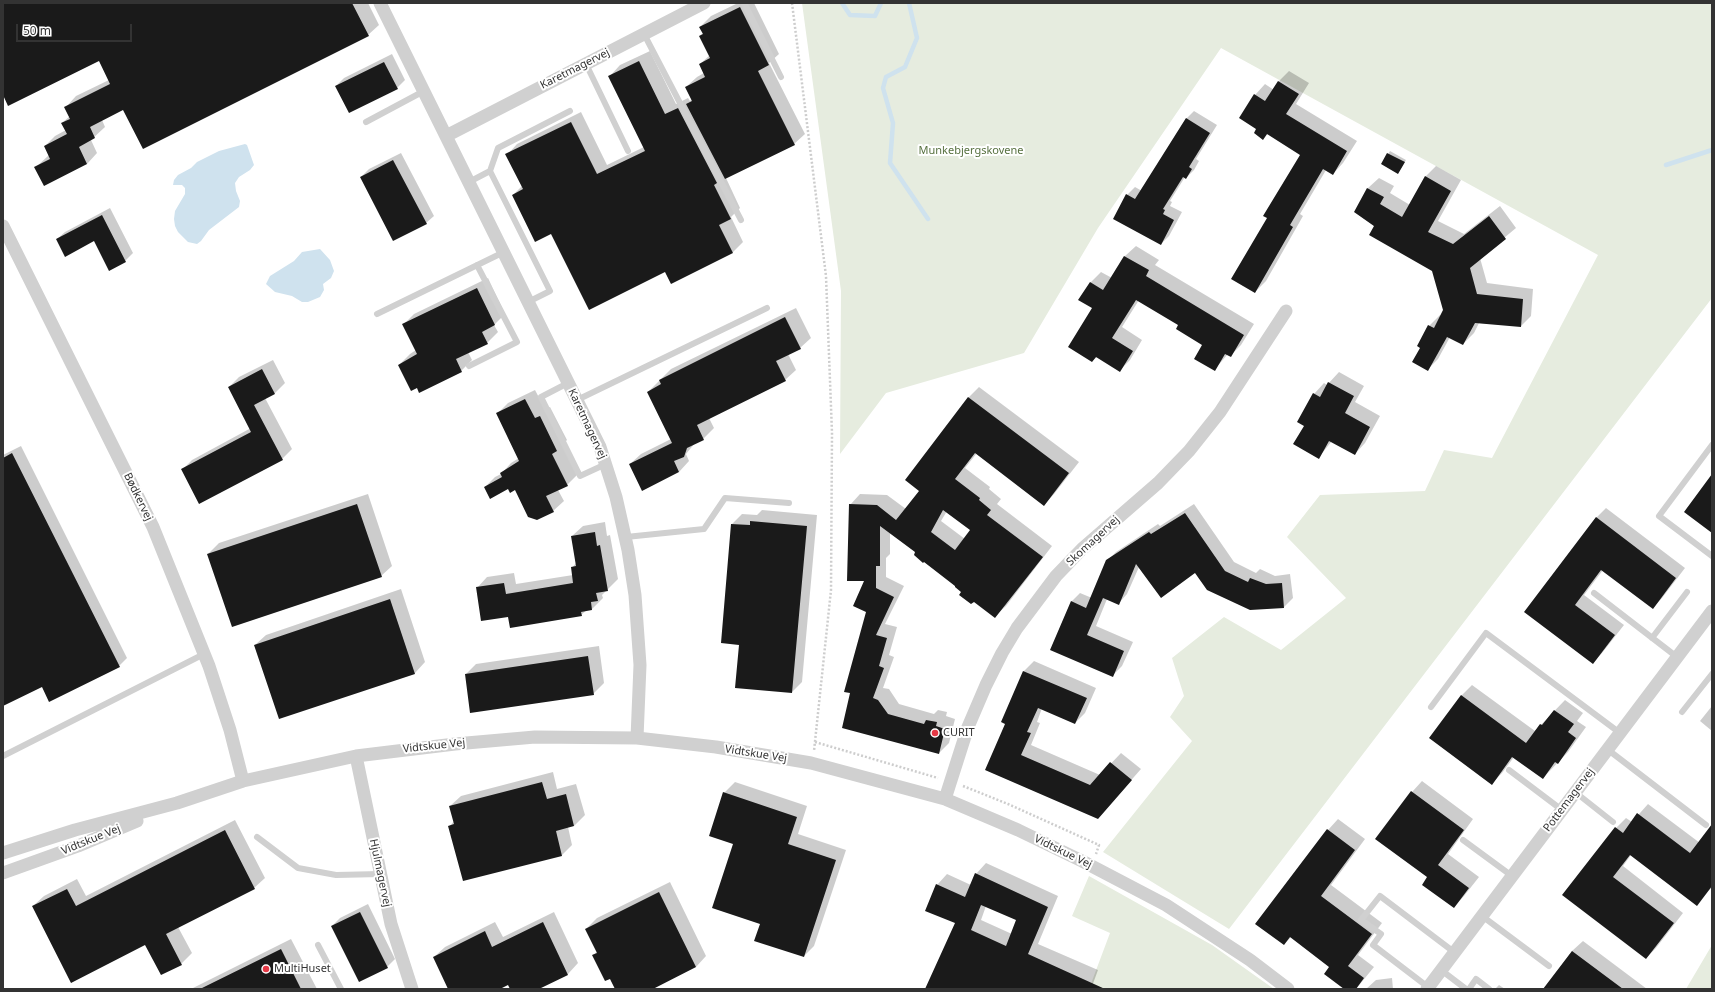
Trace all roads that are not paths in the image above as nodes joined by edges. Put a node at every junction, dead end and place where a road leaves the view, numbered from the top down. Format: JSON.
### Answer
{"nodes":[{"id":1,"x":380,"y":3,"type":"edge"},
{"id":2,"x":704,"y":3,"type":"edge"},
{"id":3,"x":744,"y":3,"type":"edge"},
{"id":4,"x":644,"y":34,"type":"junction"},
{"id":5,"x":586,"y":64,"type":"junction"},
{"id":6,"x":781,"y":77,"type":"dead end"},
{"id":7,"x":424,"y":91,"type":"junction"},
{"id":8,"x":570,"y":111,"type":"dead end"},
{"id":9,"x":366,"y":122,"type":"dead end"},
{"id":10,"x":446,"y":136,"type":"junction"},
{"id":11,"x":628,"y":150,"type":"dead end"},
{"id":12,"x":490,"y":171,"type":"junction"},
{"id":13,"x":469,"y":182,"type":"junction"},
{"id":14,"x":741,"y":220,"type":"dead end"},
{"id":15,"x":3,"y":226,"type":"edge"},
{"id":16,"x":504,"y":252,"type":"junction"},
{"id":17,"x":477,"y":265,"type":"junction"},
{"id":18,"x":528,"y":302,"type":"junction"},
{"id":19,"x":767,"y":308,"type":"dead end"},
{"id":20,"x":1286,"y":311,"type":"dead end"},
{"id":21,"x":377,"y":314,"type":"dead end"},
{"id":22,"x":469,"y":366,"type":"dead end"},
{"id":23,"x":568,"y":383,"type":"junction"},
{"id":24,"x":577,"y":400,"type":"junction"},
{"id":25,"x":1712,"y":445,"type":"edge"},
{"id":26,"x":606,"y":464,"type":"junction"},
{"id":27,"x":789,"y":503,"type":"dead end"},
{"id":28,"x":626,"y":537,"type":"junction"},
{"id":29,"x":1712,"y":556,"type":"edge"},
{"id":30,"x":1687,"y":592,"type":"dead end"},
{"id":31,"x":1594,"y":593,"type":"dead end"},
{"id":32,"x":1710,"y":617,"type":"edge"},
{"id":33,"x":1652,"y":638,"type":"junction"},
{"id":34,"x":204,"y":654,"type":"junction"},
{"id":35,"x":1677,"y":657,"type":"junction"},
{"id":36,"x":1712,"y":674,"type":"edge"},
{"id":37,"x":1431,"y":707,"type":"dead end"},
{"id":38,"x":1682,"y":712,"type":"dead end"},
{"id":39,"x":1620,"y":733,"type":"junction"},
{"id":40,"x":638,"y":738,"type":"junction"},
{"id":41,"x":1607,"y":749,"type":"junction"},
{"id":42,"x":3,"y":756,"type":"edge"},
{"id":43,"x":356,"y":756,"type":"junction"},
{"id":44,"x":1508,"y":770,"type":"dead end"},
{"id":45,"x":243,"y":781,"type":"junction"},
{"id":46,"x":1575,"y":792,"type":"junction"},
{"id":47,"x":945,"y":799,"type":"junction"},
{"id":48,"x":177,"y":803,"type":"junction"},
{"id":49,"x":1562,"y":810,"type":"junction"},
{"id":50,"x":1614,"y":822,"type":"dead end"},
{"id":51,"x":1706,"y":825,"type":"dead end"},
{"id":52,"x":257,"y":837,"type":"dead end"},
{"id":53,"x":1464,"y":840,"type":"dead end"},
{"id":54,"x":3,"y":853,"type":"edge"},
{"id":55,"x":3,"y":873,"type":"edge"},
{"id":56,"x":381,"y":874,"type":"junction"},
{"id":57,"x":1512,"y":876,"type":"junction"},
{"id":58,"x":1482,"y":916,"type":"junction"},
{"id":59,"x":318,"y":945,"type":"dead end"},
{"id":60,"x":1454,"y":952,"type":"junction"},
{"id":61,"x":1548,"y":966,"type":"dead end"},
{"id":62,"x":1441,"y":970,"type":"junction"},
{"id":63,"x":1428,"y":988,"type":"edge"},
{"id":64,"x":341,"y":989,"type":"edge"},
{"id":65,"x":412,"y":989,"type":"edge"},
{"id":66,"x":1288,"y":989,"type":"edge"},
{"id":67,"x":1467,"y":989,"type":"edge"},
{"id":68,"x":1489,"y":989,"type":"edge"}],
"edges":[{"from":1,"to":7,"type":"street","name":"Karetmagervej"},
{"from":2,"to":4,"type":"street","name":"Karetmagervej"},
{"from":3,"to":6,"type":"lane"},
{"from":4,"to":5,"type":"street","name":"Karetmagervej"},
{"from":4,"to":14,"type":"lane"},
{"from":5,"to":10,"type":"street","name":"Karetmagervej"},
{"from":5,"to":11,"type":"lane"},
{"from":7,"to":9,"type":"lane"},
{"from":7,"to":10,"type":"street","name":"Karetmagervej"},
{"from":8,"to":12,"type":"lane"},
{"from":10,"to":13,"type":"street","name":"Karetmagervej"},
{"from":12,"to":13,"type":"lane"},
{"from":12,"to":18,"type":"lane"},
{"from":13,"to":16,"type":"street","name":"Karetmagervej"},
{"from":15,"to":34,"type":"street","name":"Bødkervej"},
{"from":16,"to":17,"type":"lane"},
{"from":16,"to":18,"type":"street","name":"Karetmagervej"},
{"from":17,"to":21,"type":"lane"},
{"from":17,"to":22,"type":"lane"},
{"from":18,"to":23,"type":"street","name":"Karetmagervej"},
{"from":19,"to":24,"type":"lane"},
{"from":20,"to":47,"type":"street","name":"Skomagervej"},
{"from":23,"to":24,"type":"street","name":"Karetmagervej"},
{"from":23,"to":26,"type":"lane"},
{"from":24,"to":26,"type":"street","name":"Karetmagervej"},
{"from":25,"to":29,"type":"lane"},
{"from":26,"to":28,"type":"street","name":"Karetmagervej"},
{"from":27,"to":28,"type":"lane"},
{"from":28,"to":40,"type":"street","name":"Karetmagervej"},
{"from":30,"to":33,"type":"lane"},
{"from":31,"to":33,"type":"lane"},
{"from":32,"to":35,"type":"street","name":"Pottemagervej"},
{"from":33,"to":35,"type":"lane"},
{"from":34,"to":42,"type":"lane"},
{"from":34,"to":45,"type":"street","name":"Bødkervej"},
{"from":35,"to":39,"type":"street","name":"Pottemagervej"},
{"from":36,"to":38,"type":"lane"},
{"from":37,"to":39,"type":"lane"},
{"from":39,"to":41,"type":"street","name":"Pottemagervej"},
{"from":40,"to":43,"type":"street","name":"Vidtskue Vej"},
{"from":40,"to":47,"type":"street","name":"Vidtskue Vej"},
{"from":41,"to":46,"type":"street","name":"Pottemagervej"},
{"from":41,"to":51,"type":"lane"},
{"from":43,"to":45,"type":"street","name":"Vidtskue Vej"},
{"from":43,"to":56,"type":"street","name":"Hjulmagervej"},
{"from":44,"to":49,"type":"lane"},
{"from":45,"to":48,"type":"street","name":"Vidtskue Vej"},
{"from":46,"to":49,"type":"street","name":"Pottemagervej"},
{"from":46,"to":50,"type":"lane"},
{"from":47,"to":66,"type":"street","name":"Vidtskue Vej"},
{"from":48,"to":54,"type":"street","name":"Vidtskue Vej"},
{"from":48,"to":55,"type":"street","name":"Vidtskue Vej"},
{"from":49,"to":57,"type":"street","name":"Pottemagervej"},
{"from":52,"to":56,"type":"lane"},
{"from":53,"to":57,"type":"lane"},
{"from":56,"to":65,"type":"street","name":"Hjulmagervej"},
{"from":57,"to":58,"type":"street","name":"Pottemagervej"},
{"from":58,"to":60,"type":"street","name":"Pottemagervej"},
{"from":58,"to":61,"type":"lane"},
{"from":59,"to":64,"type":"lane"},
{"from":60,"to":62,"type":"street","name":"Pottemagervej"},
{"from":60,"to":63,"type":"lane"},
{"from":62,"to":63,"type":"street","name":"Pottemagervej"},
{"from":62,"to":67,"type":"lane"},
{"from":67,"to":68,"type":"lane"}]}
